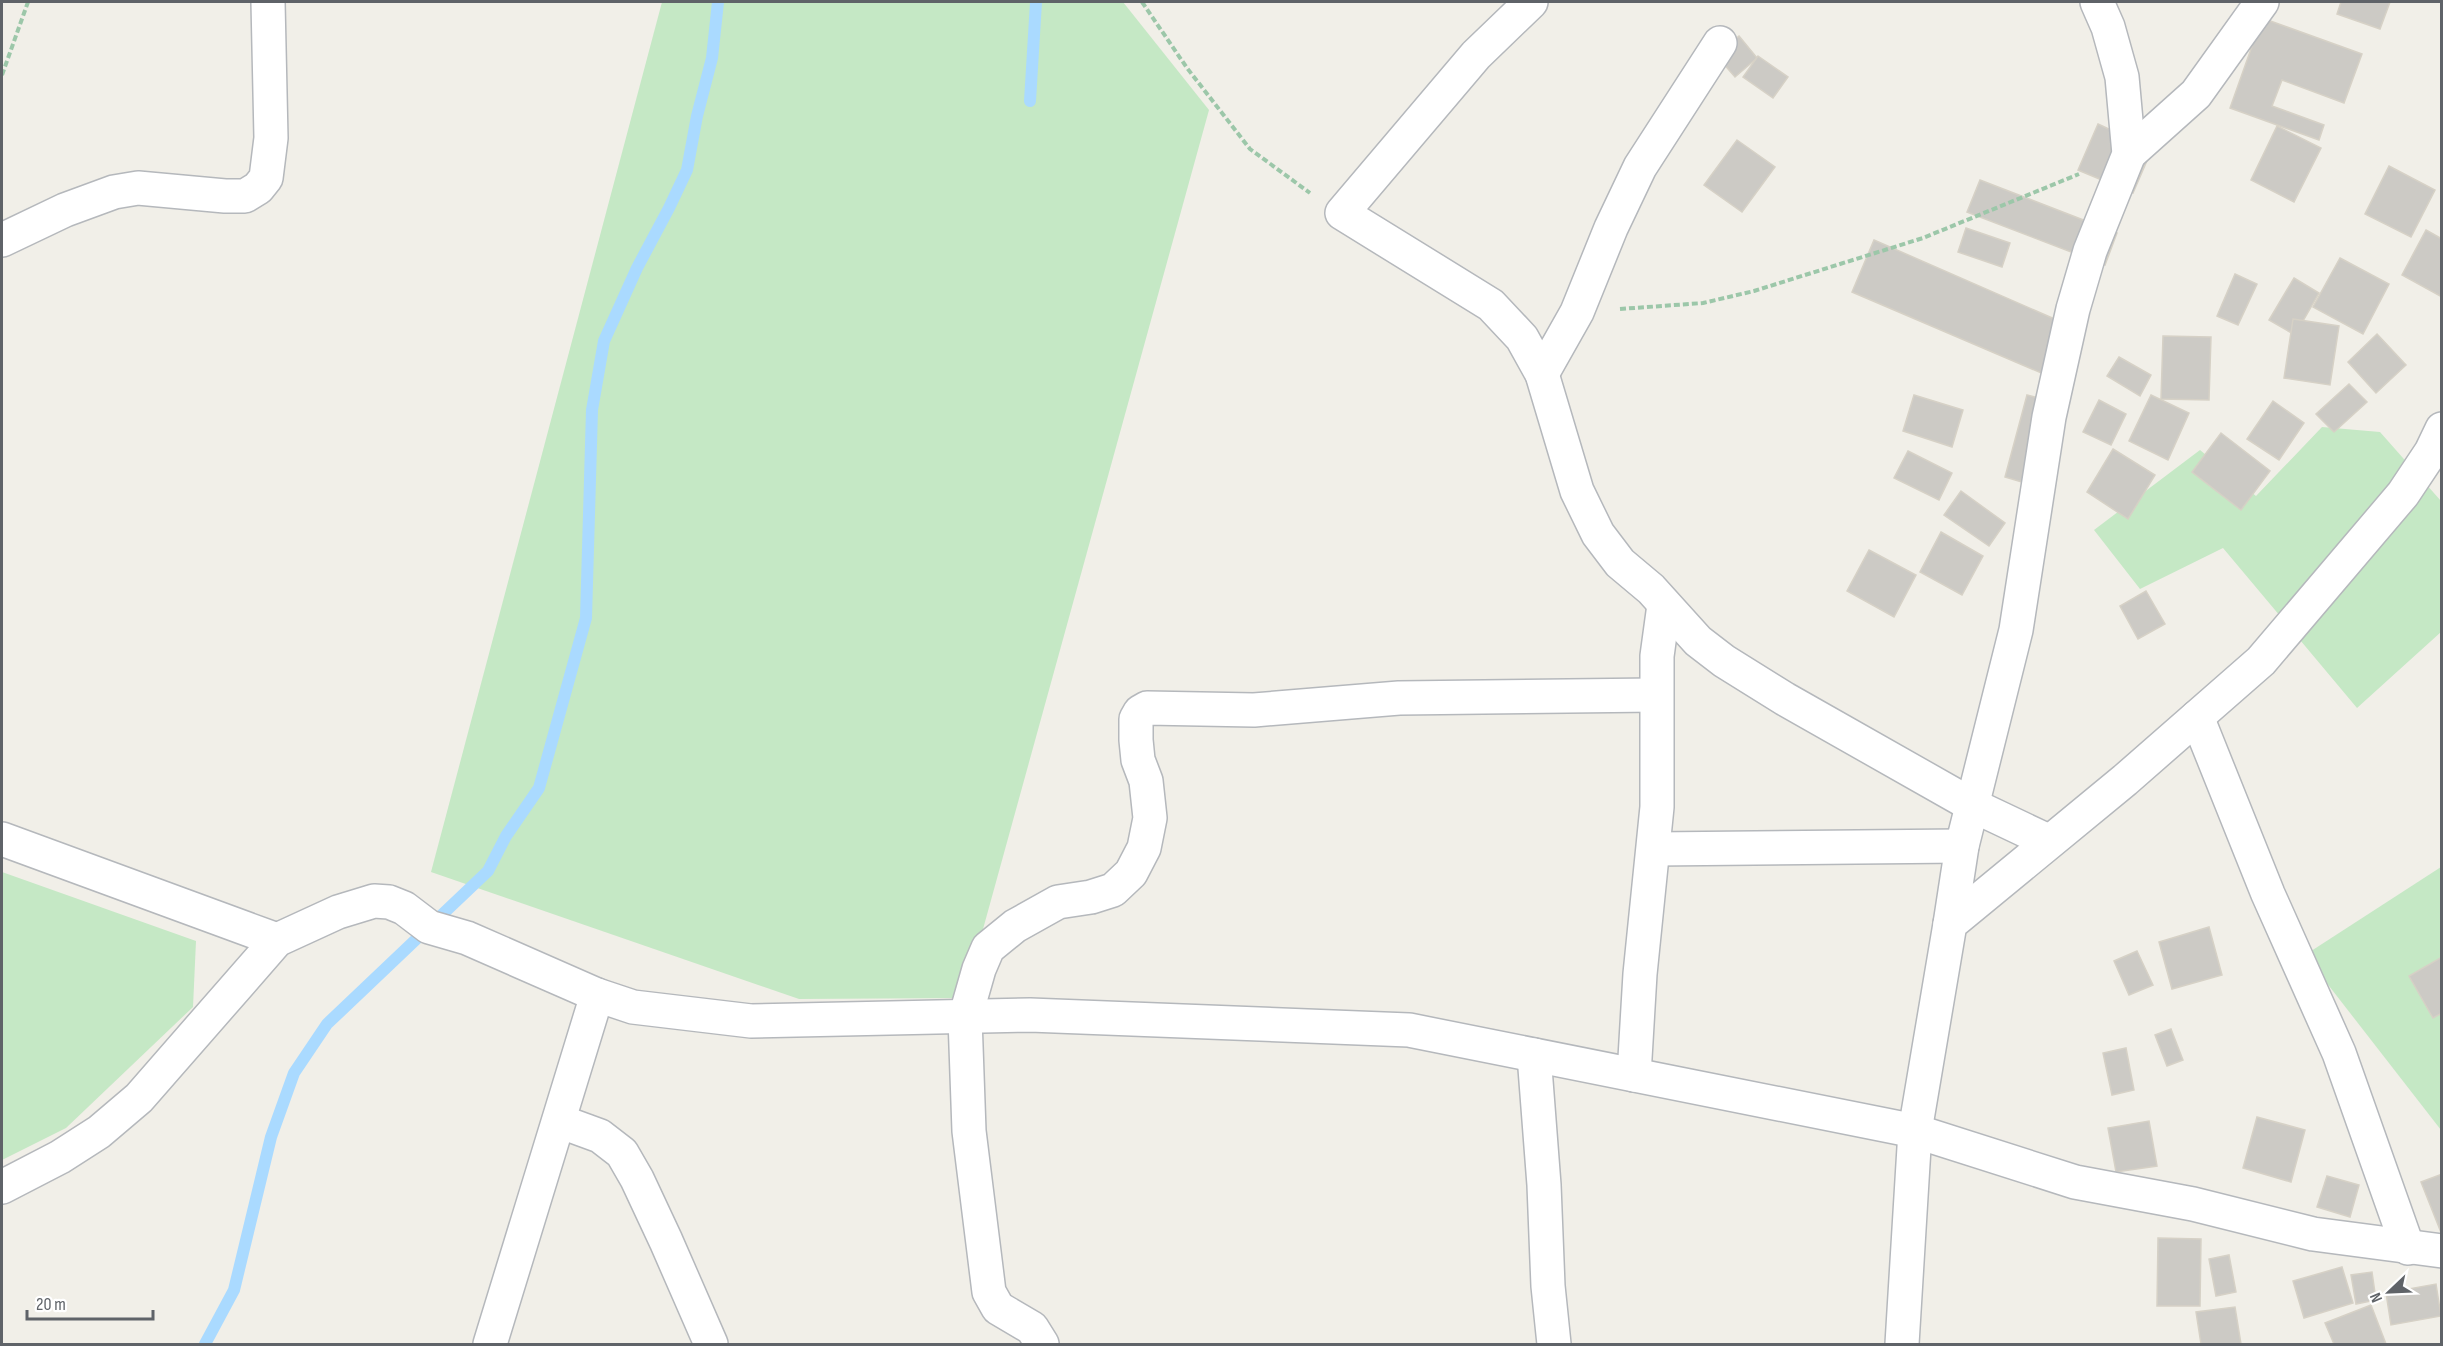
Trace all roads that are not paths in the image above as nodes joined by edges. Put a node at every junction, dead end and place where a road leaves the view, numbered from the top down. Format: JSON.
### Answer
{"nodes":[{"id":1,"x":267,"y":2,"type":"edge"},
{"id":2,"x":1531,"y":2,"type":"edge"},
{"id":3,"x":2097,"y":2,"type":"edge"},
{"id":4,"x":2262,"y":2,"type":"edge"},
{"id":5,"x":1720,"y":43,"type":"dead end"},
{"id":6,"x":2129,"y":154,"type":"junction"},
{"id":7,"x":2,"y":240,"type":"edge"},
{"id":8,"x":1542,"y":374,"type":"junction"},
{"id":9,"x":2442,"y":429,"type":"edge"},
{"id":10,"x":1664,"y":605,"type":"junction"},
{"id":11,"x":1656,"y":695,"type":"junction"},
{"id":12,"x":2197,"y":717,"type":"junction"},
{"id":13,"x":1972,"y":805,"type":"junction"},
{"id":14,"x":2,"y":839,"type":"edge"},
{"id":15,"x":2048,"y":842,"type":"junction"},
{"id":16,"x":1962,"y":846,"type":"junction"},
{"id":17,"x":1654,"y":849,"type":"junction"},
{"id":18,"x":1950,"y":924,"type":"junction"},
{"id":19,"x":277,"y":940,"type":"junction"},
{"id":20,"x":597,"y":994,"type":"junction"},
{"id":21,"x":965,"y":1018,"type":"junction"},
{"id":22,"x":1534,"y":1054,"type":"junction"},
{"id":23,"x":1634,"y":1075,"type":"junction"},
{"id":24,"x":559,"y":1121,"type":"junction"},
{"id":25,"x":1915,"y":1131,"type":"junction"},
{"id":26,"x":2,"y":1187,"type":"edge"},
{"id":27,"x":2421,"y":1249,"type":"edge"},
{"id":28,"x":2442,"y":1276,"type":"edge"},
{"id":29,"x":490,"y":1344,"type":"edge"},
{"id":30,"x":711,"y":1344,"type":"edge"},
{"id":31,"x":1042,"y":1344,"type":"edge"},
{"id":32,"x":1554,"y":1344,"type":"edge"},
{"id":33,"x":1902,"y":1344,"type":"edge"}],
"edges":[{"from":1,"to":7,"type":"street"},
{"from":2,"to":8,"type":"street"},
{"from":3,"to":6,"type":"street"},
{"from":4,"to":6,"type":"street"},
{"from":5,"to":8,"type":"street"},
{"from":6,"to":13,"type":"street"},
{"from":8,"to":10,"type":"street"},
{"from":9,"to":12,"type":"street"},
{"from":10,"to":11,"type":"street"},
{"from":10,"to":13,"type":"street"},
{"from":11,"to":17,"type":"street"},
{"from":11,"to":21,"type":"street"},
{"from":12,"to":15,"type":"street"},
{"from":12,"to":27,"type":"street"},
{"from":13,"to":15,"type":"street"},
{"from":13,"to":16,"type":"street"},
{"from":14,"to":19,"type":"street"},
{"from":15,"to":18,"type":"street"},
{"from":16,"to":17,"type":"street"},
{"from":16,"to":18,"type":"street"},
{"from":17,"to":23,"type":"street"},
{"from":18,"to":25,"type":"street"},
{"from":19,"to":20,"type":"street"},
{"from":19,"to":26,"type":"street"},
{"from":20,"to":21,"type":"street"},
{"from":20,"to":24,"type":"street"},
{"from":21,"to":22,"type":"street"},
{"from":21,"to":31,"type":"street"},
{"from":22,"to":23,"type":"street"},
{"from":22,"to":32,"type":"street"},
{"from":23,"to":25,"type":"street"},
{"from":24,"to":29,"type":"street"},
{"from":24,"to":30,"type":"street"},
{"from":25,"to":27,"type":"street"},
{"from":25,"to":33,"type":"street"},
{"from":27,"to":28,"type":"street"}]}
